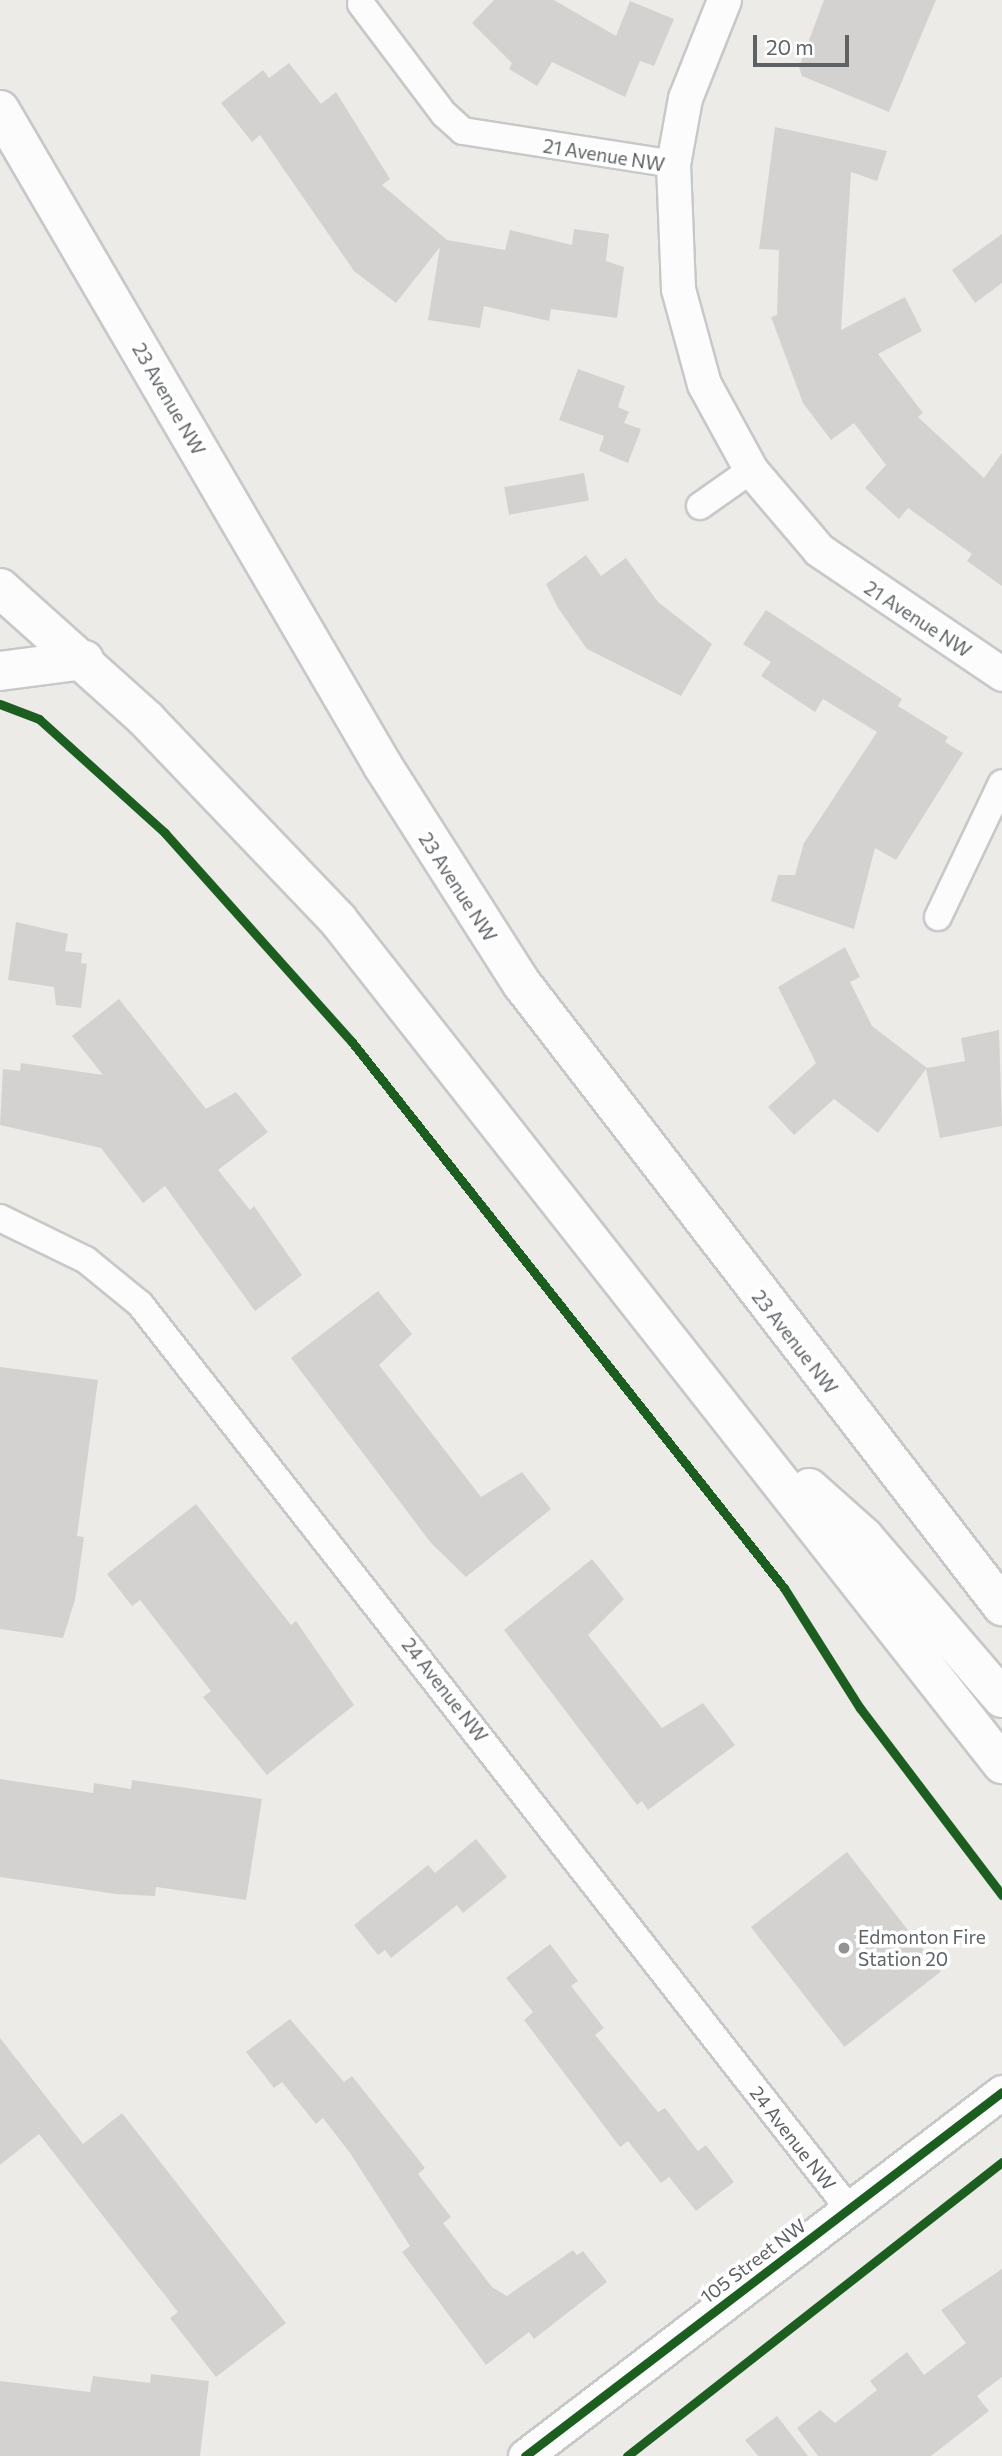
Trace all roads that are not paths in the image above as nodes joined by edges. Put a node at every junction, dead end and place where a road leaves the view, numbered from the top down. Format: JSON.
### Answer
{"nodes":[{"id":1,"x":724,"y":0,"type":"edge"},
{"id":2,"x":362,"y":4,"type":"dead end"},
{"id":3,"x":0,"y":110,"type":"edge"},
{"id":4,"x":673,"y":164,"type":"junction"},
{"id":5,"x":751,"y":470,"type":"junction"},
{"id":6,"x":700,"y":506,"type":"dead end"},
{"id":7,"x":0,"y":588,"type":"edge"},
{"id":8,"x":84,"y":660,"type":"junction"},
{"id":9,"x":0,"y":671,"type":"edge"},
{"id":10,"x":1002,"y":674,"type":"edge"},
{"id":11,"x":1002,"y":783,"type":"edge"},
{"id":12,"x":938,"y":917,"type":"dead end"},
{"id":13,"x":0,"y":1218,"type":"edge"},
{"id":14,"x":739,"y":1427,"type":"junction"},
{"id":15,"x":1002,"y":1606,"type":"edge"},
{"id":16,"x":1002,"y":1698,"type":"edge"},
{"id":17,"x":1002,"y":1764,"type":"edge"},
{"id":18,"x":1002,"y":2092,"type":"edge"},
{"id":19,"x":849,"y":2209,"type":"junction"},
{"id":20,"x":525,"y":2456,"type":"edge"}],
"edges":[{"from":1,"to":4,"type":"street"},
{"from":2,"to":4,"type":"street","name":"21 Avenue NW"},
{"from":3,"to":15,"type":"main road","name":"23 Avenue NW"},
{"from":4,"to":5,"type":"street","name":"21 Avenue NW"},
{"from":5,"to":6,"type":"street"},
{"from":5,"to":10,"type":"street","name":"21 Avenue NW"},
{"from":7,"to":8,"type":"main road"},
{"from":8,"to":9,"type":"main road"},
{"from":8,"to":14,"type":"main road"},
{"from":11,"to":12,"type":"street"},
{"from":13,"to":19,"type":"street","name":"24 Avenue NW"},
{"from":14,"to":16,"type":"main road"},
{"from":14,"to":17,"type":"main road"},
{"from":18,"to":19,"type":"street","name":"105 Street NW"},
{"from":19,"to":20,"type":"street","name":"105 Street NW"}]}
